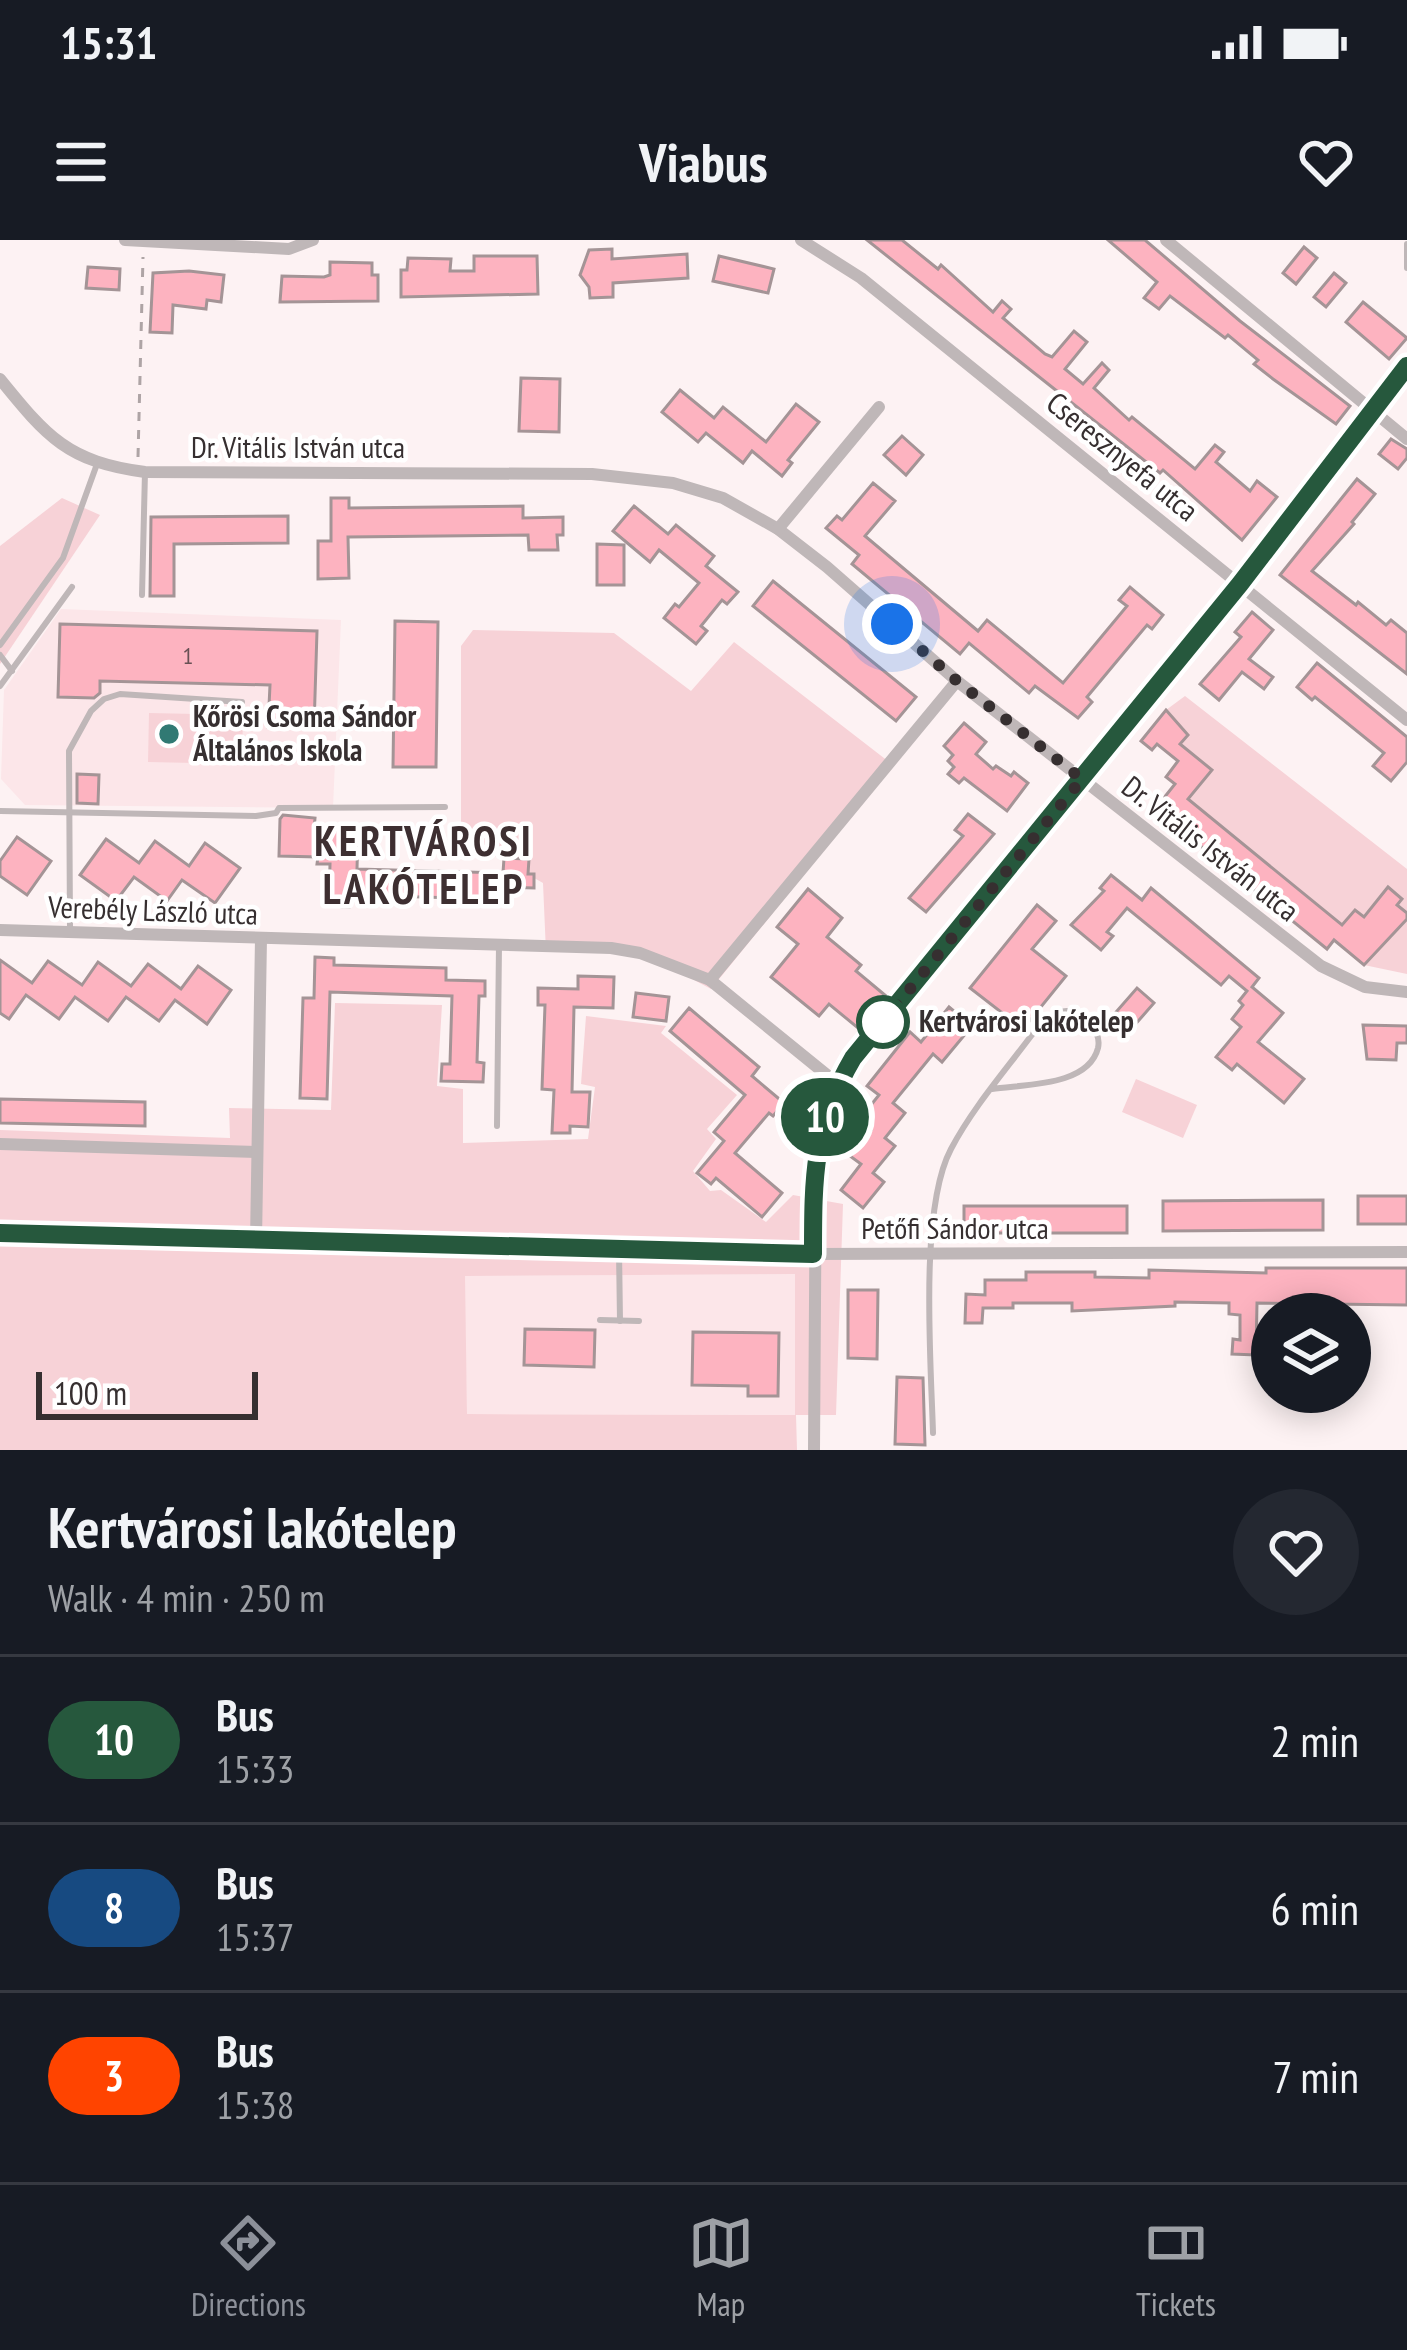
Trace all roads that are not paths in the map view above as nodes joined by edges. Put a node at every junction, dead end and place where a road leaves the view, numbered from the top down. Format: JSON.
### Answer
{"nodes":[{"id":1,"x":125,"y":240,"type":"edge"},
{"id":2,"x":313,"y":240,"type":"edge"},
{"id":3,"x":801,"y":240,"type":"edge"},
{"id":4,"x":1166,"y":240,"type":"edge"},
{"id":5,"x":143,"y":241,"type":"edge"},
{"id":6,"x":1407,"y":244,"type":"edge"},
{"id":7,"x":1407,"y":268,"type":"edge"},
{"id":8,"x":1407,"y":366,"type":"edge"},
{"id":9,"x":0,"y":379,"type":"edge"},
{"id":10,"x":879,"y":406,"type":"dead end"},
{"id":11,"x":1374,"y":412,"type":"junction"},
{"id":12,"x":1407,"y":439,"type":"edge"},
{"id":13,"x":97,"y":464,"type":"junction"},
{"id":14,"x":141,"y":471,"type":"junction"},
{"id":15,"x":778,"y":529,"type":"junction"},
{"id":16,"x":1240,"y":584,"type":"junction"},
{"id":17,"x":72,"y":586,"type":"dead end"},
{"id":18,"x":142,"y":595,"type":"dead end"},
{"id":19,"x":0,"y":645,"type":"edge"},
{"id":20,"x":0,"y":655,"type":"edge"},
{"id":21,"x":12,"y":671,"type":"junction"},
{"id":22,"x":957,"y":681,"type":"junction"},
{"id":23,"x":0,"y":686,"type":"edge"},
{"id":24,"x":242,"y":701,"type":"dead end"},
{"id":25,"x":1407,"y":720,"type":"edge"},
{"id":26,"x":1082,"y":779,"type":"junction"},
{"id":27,"x":445,"y":807,"type":"dead end"},
{"id":28,"x":0,"y":812,"type":"edge"},
{"id":29,"x":68,"y":814,"type":"junction"},
{"id":30,"x":0,"y":931,"type":"edge"},
{"id":31,"x":70,"y":933,"type":"junction"},
{"id":32,"x":261,"y":938,"type":"junction"},
{"id":33,"x":499,"y":945,"type":"junction"},
{"id":34,"x":710,"y":980,"type":"junction"},
{"id":35,"x":1407,"y":992,"type":"edge"},
{"id":36,"x":838,"y":1084,"type":"junction"},
{"id":37,"x":992,"y":1089,"type":"junction"},
{"id":38,"x":497,"y":1126,"type":"dead end"},
{"id":39,"x":0,"y":1144,"type":"edge"},
{"id":40,"x":257,"y":1152,"type":"junction"},
{"id":41,"x":0,"y":1234,"type":"edge"},
{"id":42,"x":256,"y":1241,"type":"junction"},
{"id":43,"x":619,"y":1250,"type":"junction"},
{"id":44,"x":933,"y":1252,"type":"junction"},
{"id":45,"x":1407,"y":1252,"type":"edge"},
{"id":46,"x":813,"y":1254,"type":"junction"},
{"id":47,"x":600,"y":1320,"type":"dead end"},
{"id":48,"x":620,"y":1321,"type":"junction"},
{"id":49,"x":639,"y":1321,"type":"dead end"},
{"id":50,"x":933,"y":1432,"type":"dead end"},
{"id":51,"x":814,"y":1450,"type":"edge"}],
"edges":[{"from":1,"to":5,"type":"street"},
{"from":2,"to":5,"type":"street"},
{"from":3,"to":16,"type":"street","name":"Cseresznyefa utca"},
{"from":4,"to":11,"type":"street"},
{"from":6,"to":7,"type":"lane"},
{"from":8,"to":11,"type":"street"},
{"from":9,"to":13,"type":"street"},
{"from":10,"to":15,"type":"street"},
{"from":11,"to":12,"type":"street"},
{"from":11,"to":16,"type":"street"},
{"from":13,"to":14,"type":"street","name":"Dr. Vitális István utca"},
{"from":13,"to":19,"type":"lane"},
{"from":14,"to":15,"type":"street","name":"Dr. Vitális István utca"},
{"from":14,"to":18,"type":"lane"},
{"from":15,"to":22,"type":"street","name":"Dr. Vitális István utca"},
{"from":16,"to":25,"type":"street","name":"Cseresznyefa utca"},
{"from":16,"to":26,"type":"street"},
{"from":17,"to":21,"type":"lane"},
{"from":20,"to":21,"type":"lane"},
{"from":21,"to":23,"type":"lane"},
{"from":22,"to":26,"type":"street","name":"Dr. Vitális István utca"},
{"from":22,"to":34,"type":"street"},
{"from":24,"to":29,"type":"lane"},
{"from":26,"to":35,"type":"street","name":"Dr. Vitális István utca"},
{"from":26,"to":36,"type":"street"},
{"from":27,"to":29,"type":"lane"},
{"from":28,"to":29,"type":"lane"},
{"from":29,"to":31,"type":"lane"},
{"from":30,"to":31,"type":"street","name":"Verebély László utca"},
{"from":31,"to":32,"type":"street","name":"Verebély László utca"},
{"from":32,"to":33,"type":"street","name":"Verebély László utca"},
{"from":32,"to":40,"type":"street"},
{"from":33,"to":34,"type":"street","name":"Verebély László utca"},
{"from":33,"to":38,"type":"lane"},
{"from":34,"to":36,"type":"street","name":"Verebély László utca"},
{"from":36,"to":46,"type":"street"},
{"from":37,"to":37,"type":"lane"},
{"from":37,"to":44,"type":"lane"},
{"from":39,"to":40,"type":"street"},
{"from":40,"to":42,"type":"street"},
{"from":41,"to":42,"type":"street","name":"Petőfi Sándor utca"},
{"from":42,"to":43,"type":"street","name":"Petőfi Sándor utca"},
{"from":43,"to":46,"type":"street","name":"Petőfi Sándor utca"},
{"from":43,"to":48,"type":"lane"},
{"from":44,"to":45,"type":"street","name":"Petőfi Sándor utca"},
{"from":44,"to":46,"type":"street","name":"Petőfi Sándor utca"},
{"from":44,"to":50,"type":"lane"},
{"from":46,"to":51,"type":"street"},
{"from":47,"to":48,"type":"lane"},
{"from":48,"to":49,"type":"lane"}]}
